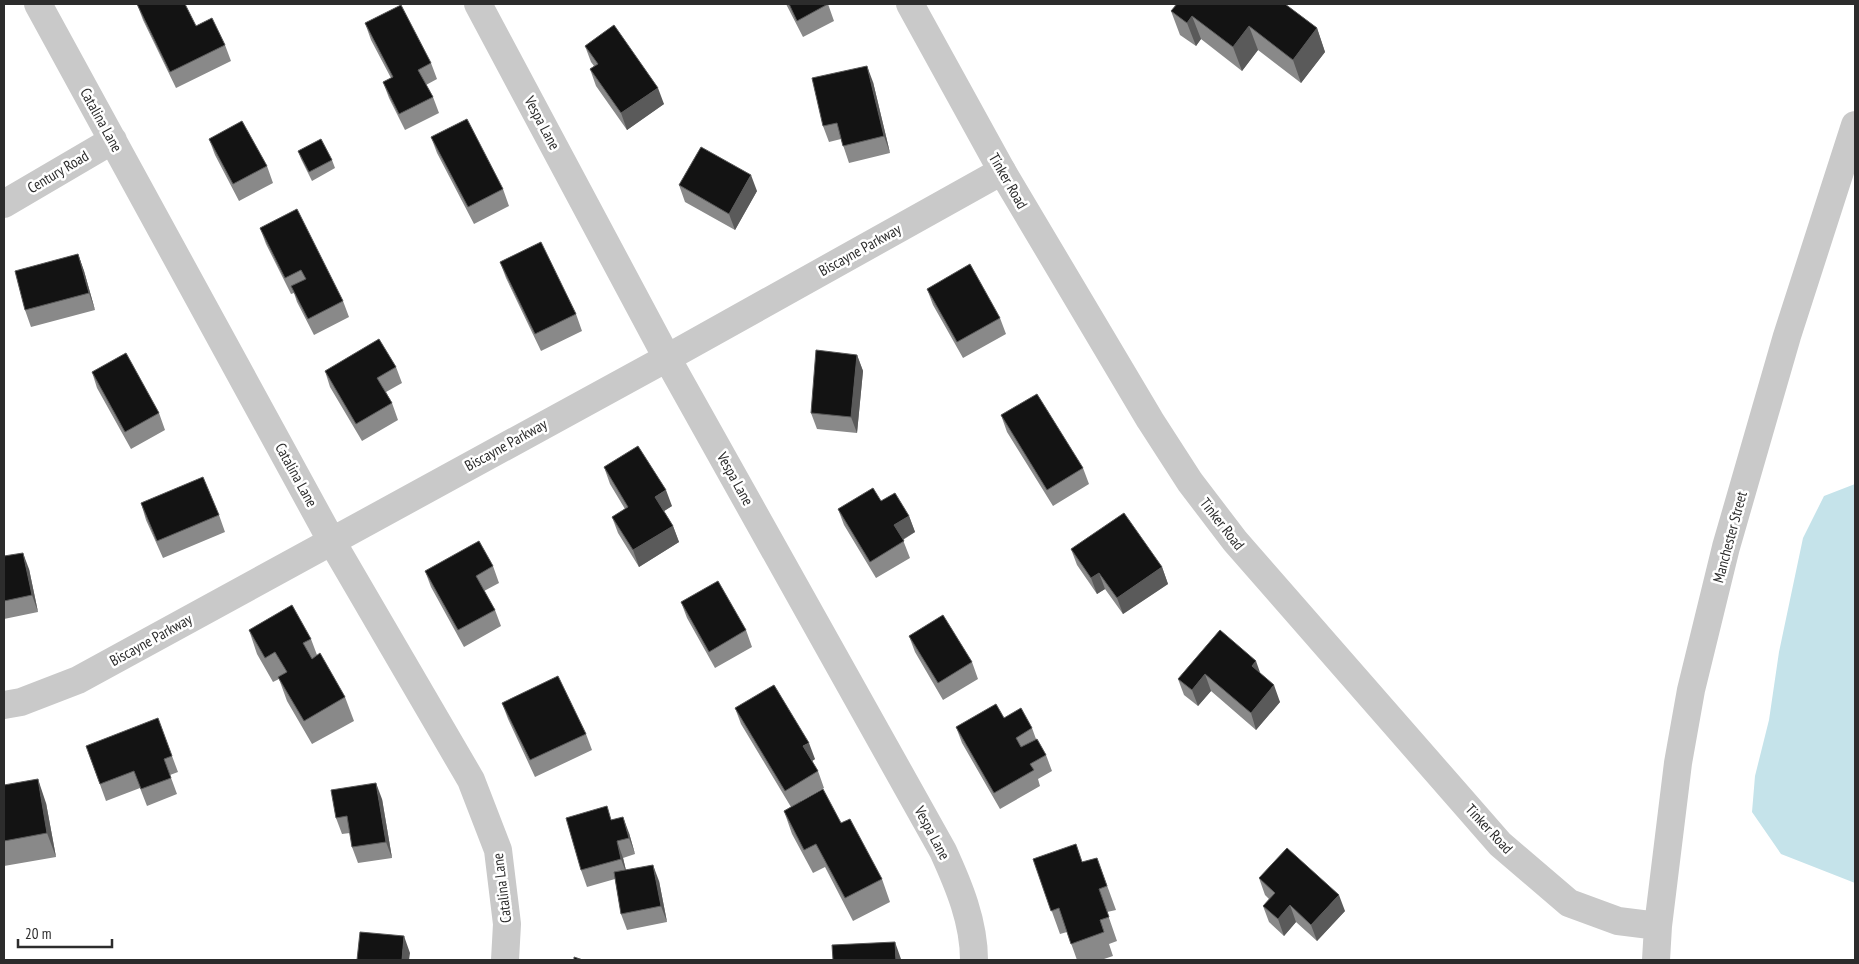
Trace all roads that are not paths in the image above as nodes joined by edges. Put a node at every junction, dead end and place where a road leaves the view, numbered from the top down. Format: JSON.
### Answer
{"nodes":[{"id":1,"x":38,"y":4,"type":"edge"},
{"id":2,"x":478,"y":4,"type":"edge"},
{"id":3,"x":910,"y":4,"type":"edge"},
{"id":4,"x":1855,"y":125,"type":"edge"},
{"id":5,"x":112,"y":140,"type":"junction"},
{"id":6,"x":1002,"y":171,"type":"junction"},
{"id":7,"x":4,"y":204,"type":"edge"},
{"id":8,"x":667,"y":358,"type":"junction"},
{"id":9,"x":331,"y":540,"type":"junction"},
{"id":10,"x":4,"y":705,"type":"edge"},
{"id":11,"x":1658,"y":926,"type":"junction"},
{"id":12,"x":505,"y":960,"type":"edge"},
{"id":13,"x":974,"y":960,"type":"edge"},
{"id":14,"x":1656,"y":960,"type":"edge"}],
"edges":[{"from":1,"to":5,"type":"street","name":"Catalina Lane"},
{"from":2,"to":8,"type":"street","name":"Vespa Lane"},
{"from":3,"to":6,"type":"street","name":"Tinker Road"},
{"from":4,"to":11,"type":"street","name":"Manchester Street"},
{"from":5,"to":7,"type":"street","name":"Century Road"},
{"from":5,"to":9,"type":"street","name":"Catalina Lane"},
{"from":6,"to":8,"type":"street","name":"Biscayne Parkway"},
{"from":6,"to":11,"type":"street","name":"Tinker Road"},
{"from":8,"to":9,"type":"street","name":"Biscayne Parkway"},
{"from":8,"to":13,"type":"street","name":"Vespa Lane"},
{"from":9,"to":10,"type":"street","name":"Biscayne Parkway"},
{"from":9,"to":12,"type":"street","name":"Catalina Lane"},
{"from":11,"to":14,"type":"street","name":"Manchester Street"}]}
